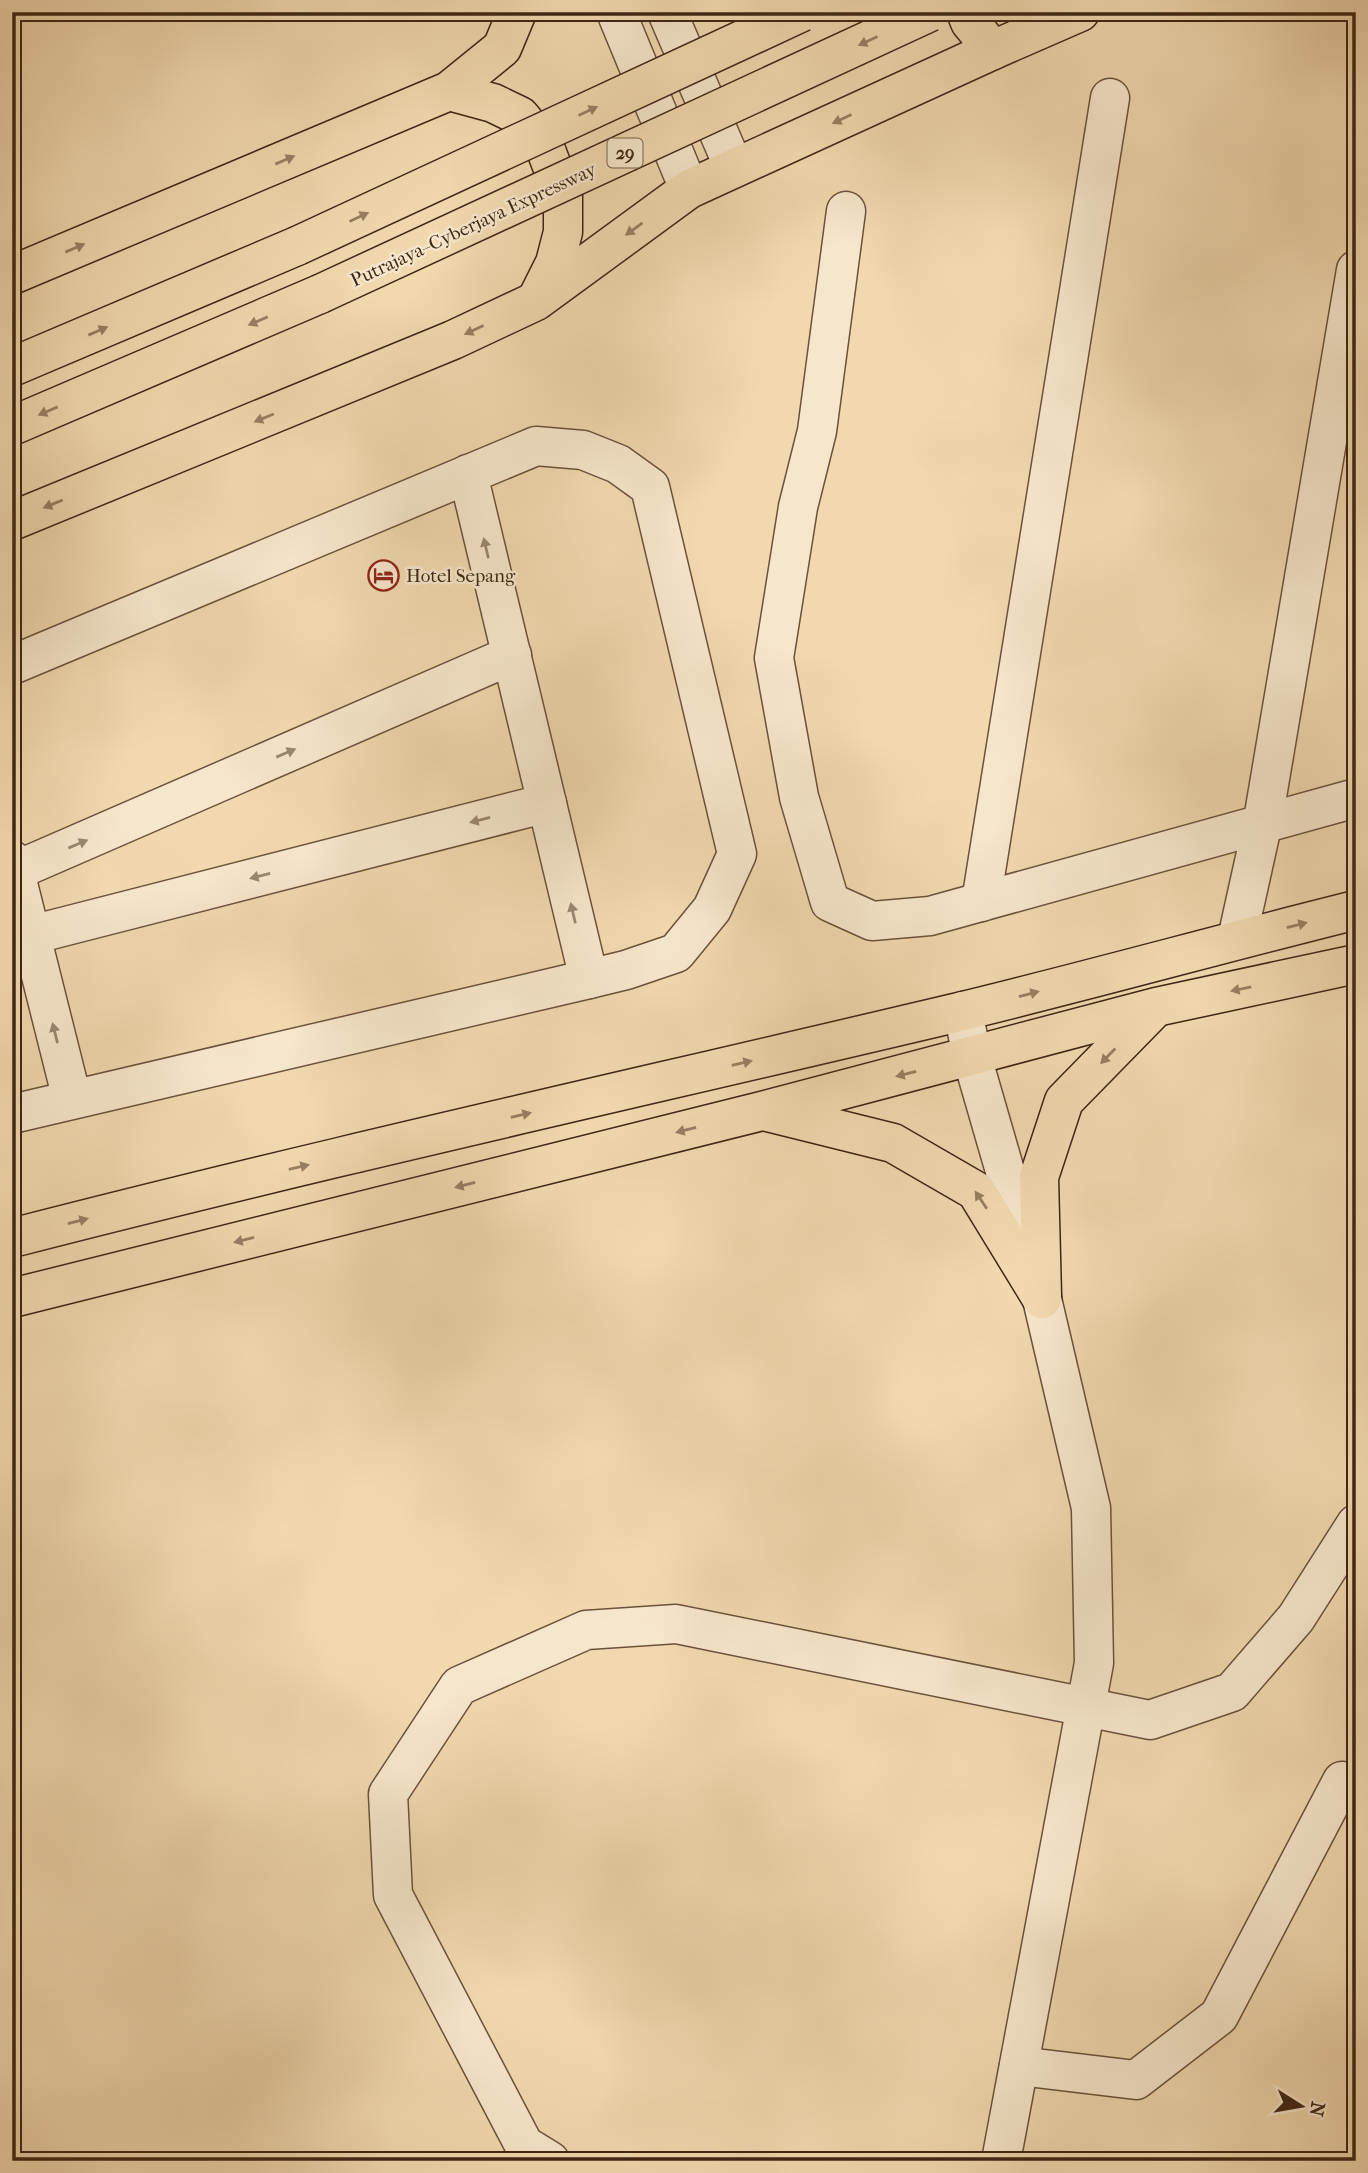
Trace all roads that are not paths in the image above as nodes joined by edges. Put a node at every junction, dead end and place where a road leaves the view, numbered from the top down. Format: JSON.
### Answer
{"nodes":[{"id":1,"x":517,"y":12,"type":"edge"},
{"id":2,"x":616,"y":12,"type":"edge"},
{"id":3,"x":667,"y":12,"type":"edge"},
{"id":4,"x":802,"y":12,"type":"edge"},
{"id":5,"x":930,"y":12,"type":"edge"},
{"id":6,"x":966,"y":12,"type":"edge"},
{"id":7,"x":1080,"y":12,"type":"edge"},
{"id":8,"x":993,"y":50,"type":"junction"},
{"id":9,"x":449,"y":91,"type":"junction"},
{"id":10,"x":1110,"y":98,"type":"dead end"},
{"id":11,"x":734,"y":168,"type":"junction"},
{"id":12,"x":689,"y":189,"type":"junction"},
{"id":13,"x":846,"y":211,"type":"dead end"},
{"id":14,"x":1356,"y":270,"type":"edge"},
{"id":15,"x":12,"y":275,"type":"edge"},
{"id":16,"x":536,"y":301,"type":"junction"},
{"id":17,"x":12,"y":367,"type":"edge"},
{"id":18,"x":12,"y":426,"type":"edge"},
{"id":19,"x":468,"y":474,"type":"junction"},
{"id":20,"x":12,"y":521,"type":"edge"},
{"id":21,"x":512,"y":656,"type":"junction"},
{"id":22,"x":12,"y":665,"type":"edge"},
{"id":23,"x":1356,"y":798,"type":"edge"},
{"id":24,"x":547,"y":803,"type":"junction"},
{"id":25,"x":1262,"y":826,"type":"junction"},
{"id":26,"x":14,"y":865,"type":"edge"},
{"id":27,"x":981,"y":902,"type":"junction"},
{"id":28,"x":1356,"y":910,"type":"edge"},
{"id":29,"x":31,"y":935,"type":"junction"},
{"id":30,"x":1237,"y":939,"type":"junction"},
{"id":31,"x":1356,"y":964,"type":"edge"},
{"id":32,"x":589,"y":979,"type":"junction"},
{"id":33,"x":1156,"y":1007,"type":"junction"},
{"id":34,"x":963,"y":1011,"type":"junction"},
{"id":35,"x":972,"y":1057,"type":"junction"},
{"id":36,"x":72,"y":1099,"type":"junction"},
{"id":37,"x":762,"y":1111,"type":"junction"},
{"id":38,"x":12,"y":1114,"type":"edge"},
{"id":39,"x":12,"y":1238,"type":"edge"},
{"id":40,"x":12,"y":1298,"type":"edge"},
{"id":41,"x":1042,"y":1299,"type":"junction"},
{"id":42,"x":1356,"y":1524,"type":"edge"},
{"id":43,"x":1086,"y":1707,"type":"junction"},
{"id":44,"x":1342,"y":1782,"type":"dead end"},
{"id":45,"x":1019,"y":2066,"type":"junction"},
{"id":46,"x":550,"y":2161,"type":"edge"},
{"id":47,"x":1001,"y":2161,"type":"edge"}],
"edges":[{"from":1,"to":9,"type":"main road"},
{"from":2,"to":12,"type":"street"},
{"from":3,"to":11,"type":"street"},
{"from":17,"to":4,"type":"main road","one_way":true,"bridge":true},
{"from":5,"to":18,"type":"main road","name":"Putrajaya–Cyberjaya Expressway","number":"29","one_way":true,"bridge":true},
{"from":6,"to":8,"type":"main road"},
{"from":7,"to":8,"type":"main road"},
{"from":8,"to":11,"type":"main road","one_way":true},
{"from":15,"to":9,"type":"main road","one_way":true},
{"from":9,"to":16,"type":"main road"},
{"from":10,"to":27,"type":"street"},
{"from":11,"to":12,"type":"main road"},
{"from":12,"to":16,"type":"main road","one_way":true},
{"from":13,"to":27,"type":"street"},
{"from":14,"to":25,"type":"street"},
{"from":16,"to":20,"type":"main road","one_way":true},
{"from":21,"to":19,"type":"street","one_way":true},
{"from":19,"to":22,"type":"street"},
{"from":19,"to":32,"type":"street"},
{"from":21,"to":24,"type":"street"},
{"from":26,"to":21,"type":"street","one_way":true},
{"from":23,"to":25,"type":"street"},
{"from":24,"to":29,"type":"street","one_way":true},
{"from":32,"to":24,"type":"street","one_way":true},
{"from":25,"to":27,"type":"street"},
{"from":25,"to":30,"type":"street"},
{"from":26,"to":29,"type":"street"},
{"from":30,"to":28,"type":"main road","one_way":true},
{"from":36,"to":29,"type":"street","one_way":true},
{"from":34,"to":30,"type":"main road","one_way":true},
{"from":31,"to":33,"type":"main road","one_way":true},
{"from":32,"to":36,"type":"street"},
{"from":33,"to":35,"type":"main road"},
{"from":33,"to":41,"type":"main road","one_way":true},
{"from":34,"to":35,"type":"street"},
{"from":39,"to":34,"type":"main road","one_way":true},
{"from":35,"to":37,"type":"main road","one_way":true},
{"from":35,"to":41,"type":"street"},
{"from":36,"to":38,"type":"street"},
{"from":37,"to":40,"type":"main road","one_way":true},
{"from":41,"to":37,"type":"main road","one_way":true},
{"from":41,"to":43,"type":"street"},
{"from":42,"to":43,"type":"street"},
{"from":43,"to":45,"type":"street"},
{"from":43,"to":46,"type":"street"},
{"from":44,"to":45,"type":"street"},
{"from":45,"to":47,"type":"street"}]}
